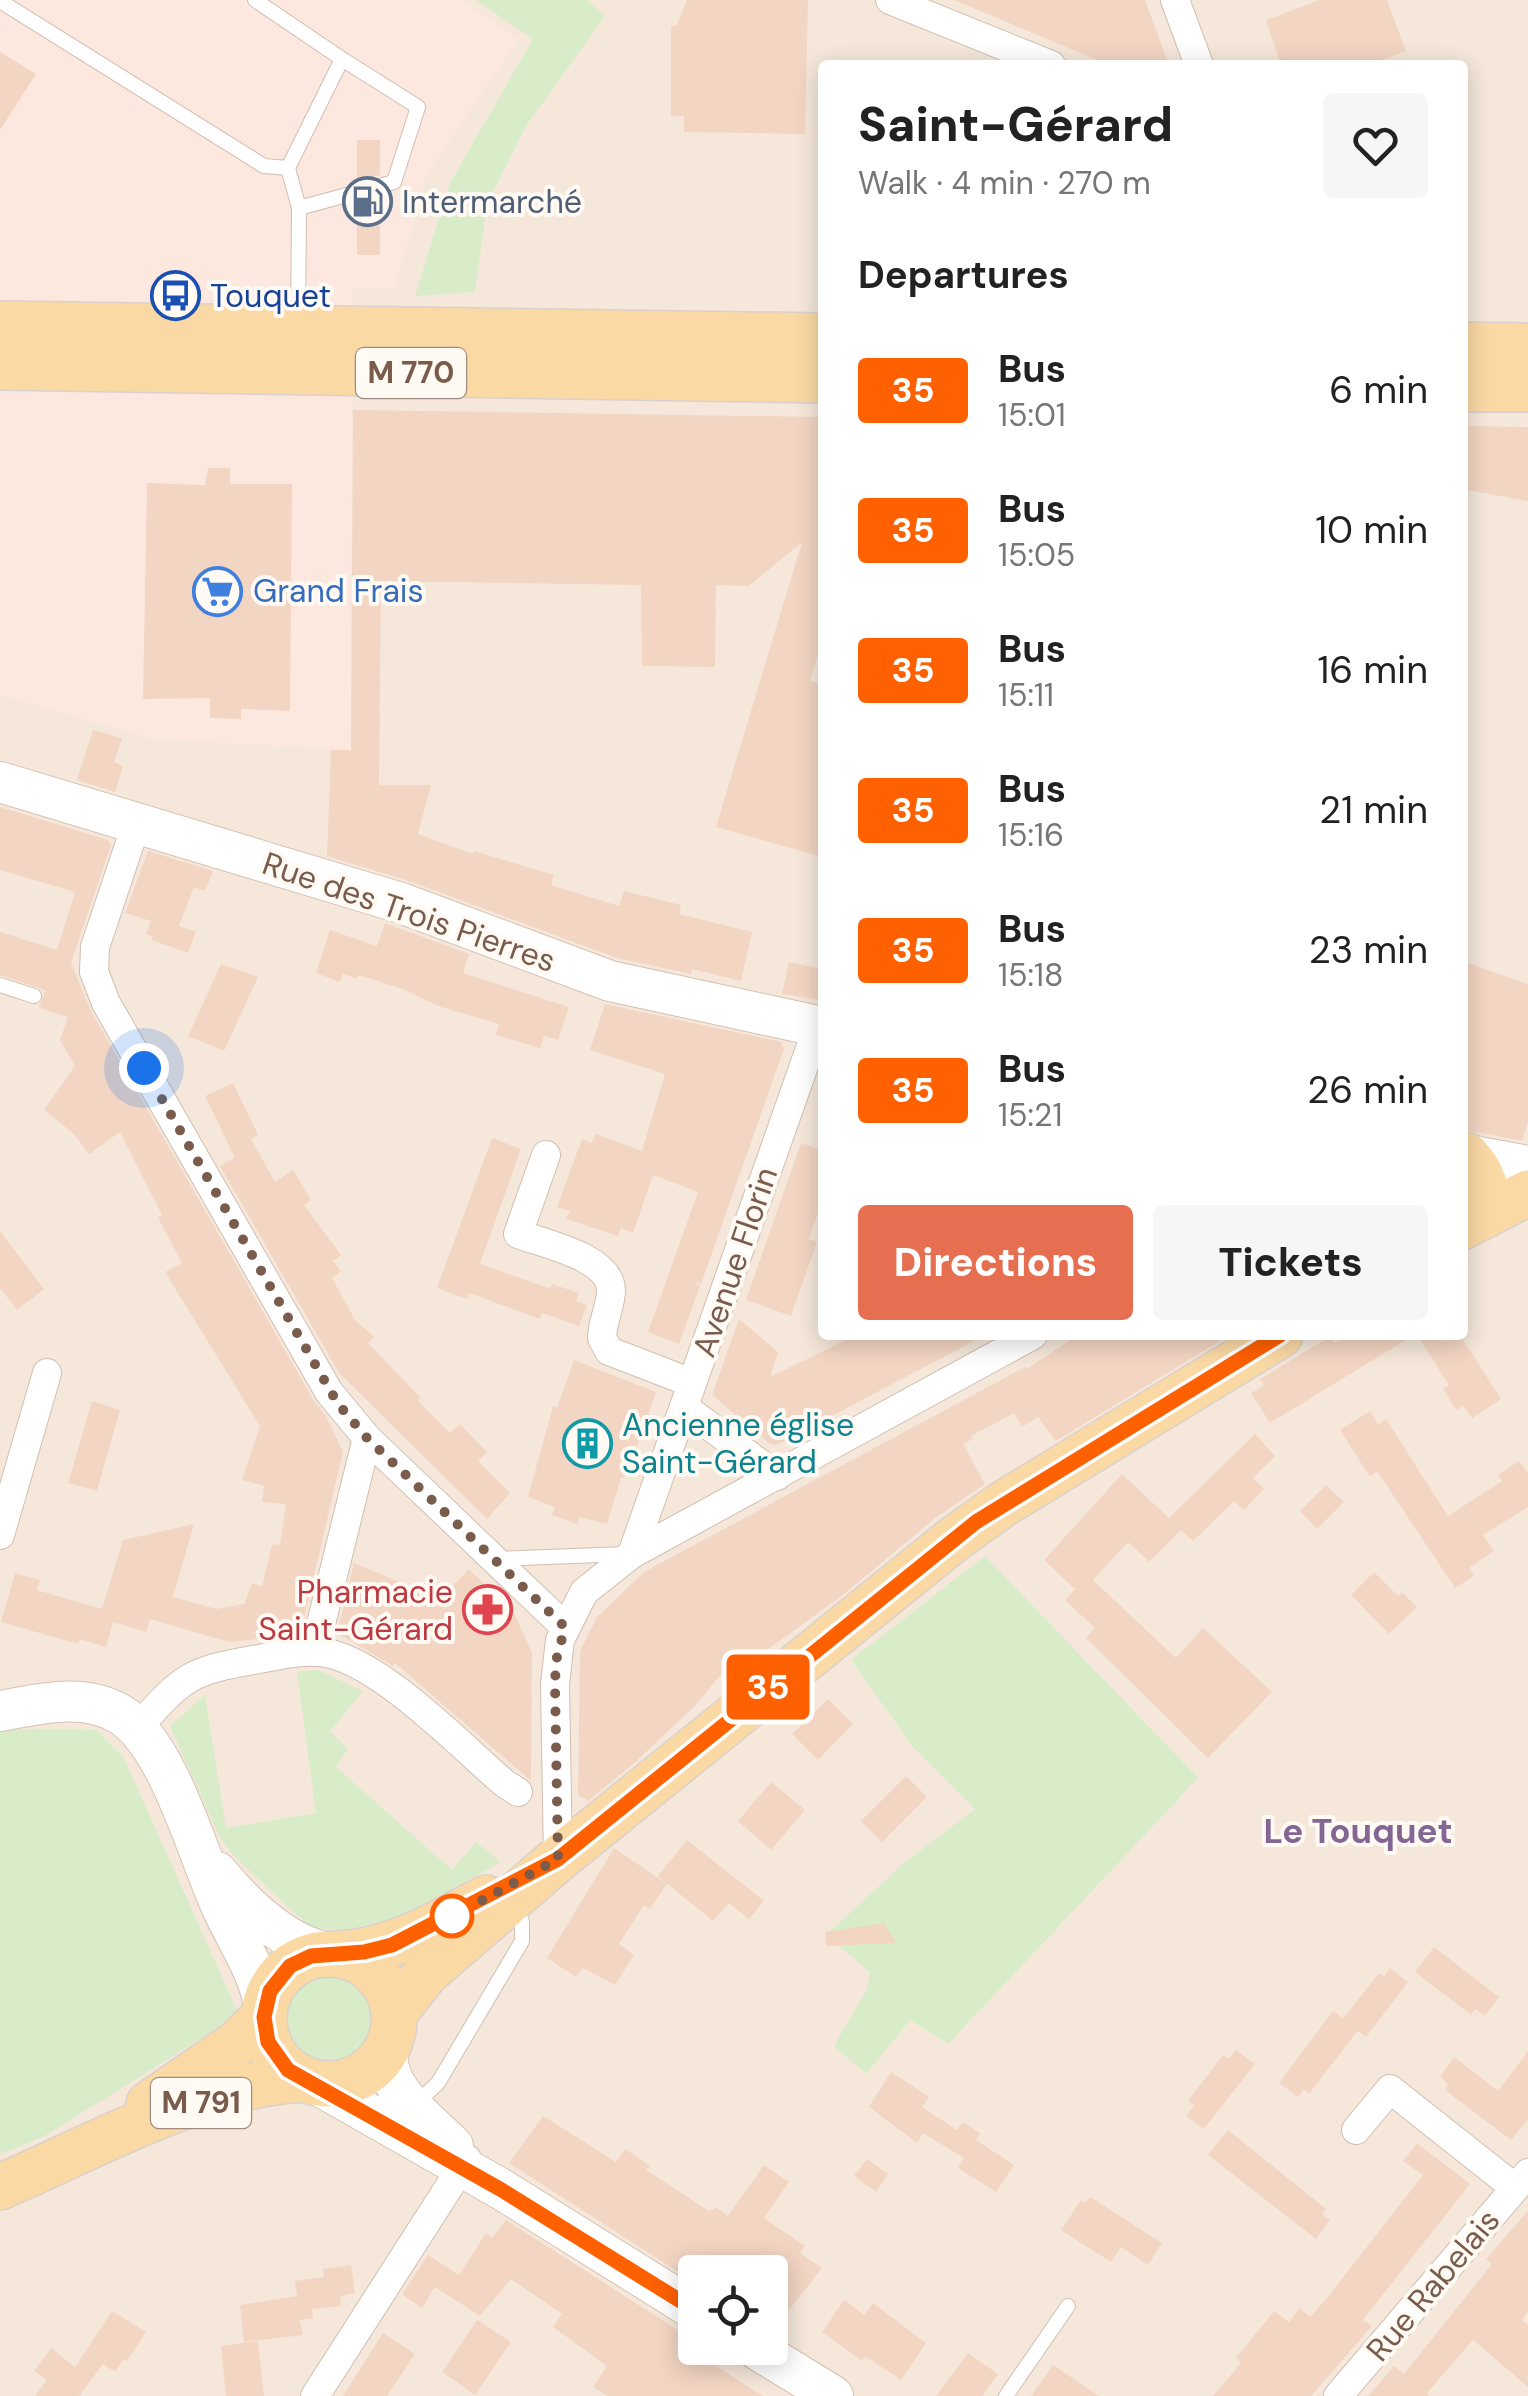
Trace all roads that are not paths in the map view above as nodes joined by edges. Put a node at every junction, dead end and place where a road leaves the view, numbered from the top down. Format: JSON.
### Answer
{"nodes":[{"id":1,"x":255,"y":0,"type":"edge"},
{"id":2,"x":890,"y":0,"type":"edge"},
{"id":3,"x":1175,"y":0,"type":"edge"},
{"id":4,"x":0,"y":1,"type":"edge"},
{"id":5,"x":342,"y":58,"type":"junction"},
{"id":6,"x":1039,"y":60,"type":"edge"},
{"id":7,"x":1197,"y":60,"type":"edge"},
{"id":8,"x":288,"y":168,"type":"junction"},
{"id":9,"x":298,"y":208,"type":"junction"},
{"id":10,"x":0,"y":324,"type":"edge"},
{"id":11,"x":298,"y":328,"type":"junction"},
{"id":12,"x":818,"y":336,"type":"edge"},
{"id":13,"x":1468,"y":345,"type":"edge"},
{"id":14,"x":1528,"y":346,"type":"edge"},
{"id":15,"x":0,"y":368,"type":"edge"},
{"id":16,"x":818,"y":380,"type":"edge"},
{"id":17,"x":1468,"y":388,"type":"edge"},
{"id":18,"x":1528,"y":390,"type":"edge"},
{"id":19,"x":0,"y":782,"type":"edge"},
{"id":20,"x":137,"y":822,"type":"junction"},
{"id":21,"x":0,"y":985,"type":"edge"},
{"id":22,"x":34,"y":996,"type":"dead end"},
{"id":23,"x":818,"y":1026,"type":"edge"},
{"id":24,"x":818,"y":1032,"type":"edge"},
{"id":25,"x":546,"y":1155,"type":"dead end"},
{"id":26,"x":1468,"y":1155,"type":"edge"},
{"id":27,"x":1468,"y":1158,"type":"edge"},
{"id":28,"x":1528,"y":1166,"type":"edge"},
{"id":29,"x":1528,"y":1194,"type":"edge"},
{"id":30,"x":1474,"y":1221,"type":"edge"},
{"id":31,"x":1024,"y":1340,"type":"edge"},
{"id":32,"x":1272,"y":1340,"type":"edge"},
{"id":33,"x":47,"y":1374,"type":"dead end"},
{"id":34,"x":688,"y":1395,"type":"junction"},
{"id":35,"x":367,"y":1438,"type":"junction"},
{"id":36,"x":777,"y":1476,"type":"junction"},
{"id":37,"x":0,"y":1535,"type":"edge"},
{"id":38,"x":632,"y":1554,"type":"junction"},
{"id":39,"x":491,"y":1559,"type":"junction"},
{"id":40,"x":565,"y":1627,"type":"junction"},
{"id":41,"x":314,"y":1652,"type":"junction"},
{"id":42,"x":0,"y":1711,"type":"edge"},
{"id":43,"x":138,"y":1728,"type":"junction"},
{"id":44,"x":518,"y":1792,"type":"dead end"},
{"id":45,"x":197,"y":1845,"type":"junction"},
{"id":46,"x":558,"y":1859,"type":"junction"},
{"id":47,"x":512,"y":1898,"type":"junction"},
{"id":48,"x":332,"y":1954,"type":"junction"},
{"id":49,"x":264,"y":2012,"type":"junction"},
{"id":50,"x":391,"y":2030,"type":"junction"},
{"id":51,"x":308,"y":2080,"type":"junction"},
{"id":52,"x":406,"y":2098,"type":"junction"},
{"id":53,"x":1356,"y":2130,"type":"dead end"},
{"id":54,"x":103,"y":2138,"type":"junction"},
{"id":55,"x":464,"y":2163,"type":"junction"},
{"id":56,"x":1522,"y":2181,"type":"edge"},
{"id":57,"x":0,"y":2187,"type":"edge"},
{"id":58,"x":678,"y":2299,"type":"edge"},
{"id":59,"x":1068,"y":2306,"type":"dead end"},
{"id":60,"x":782,"y":2365,"type":"edge"},
{"id":61,"x":314,"y":2396,"type":"edge"},
{"id":62,"x":832,"y":2396,"type":"edge"},
{"id":63,"x":1006,"y":2396,"type":"edge"},
{"id":64,"x":1338,"y":2396,"type":"edge"}],
"edges":[{"from":1,"to":5,"type":"lane"},
{"from":2,"to":6,"type":"street"},
{"from":3,"to":7,"type":"street"},
{"from":4,"to":8,"type":"lane"},
{"from":5,"to":8,"type":"lane"},
{"from":5,"to":9,"type":"lane"},
{"from":8,"to":9,"type":"lane"},
{"from":9,"to":11,"type":"lane"},
{"from":10,"to":11,"type":"main road","number":"M 770"},
{"from":11,"to":12,"type":"main road","number":"M 770"},
{"from":13,"to":14,"type":"main road"},
{"from":15,"to":16,"type":"main road","number":"M 770"},
{"from":17,"to":18,"type":"main road"},
{"from":19,"to":20,"type":"street","name":"Rue des Trois Pierres"},
{"from":20,"to":23,"type":"street","name":"Rue des Trois Pierres"},
{"from":20,"to":35,"type":"street"},
{"from":21,"to":22,"type":"lane"},
{"from":24,"to":34,"type":"street","name":"Avenue Florin"},
{"from":25,"to":34,"type":"street"},
{"from":26,"to":28,"type":"street"},
{"from":27,"to":30,"type":"main road"},
{"from":29,"to":30,"type":"main road"},
{"from":31,"to":36,"type":"street"},
{"from":32,"to":46,"type":"main road"},
{"from":33,"to":37,"type":"street"},
{"from":34,"to":36,"type":"street"},
{"from":34,"to":38,"type":"street","name":"Avenue Florin"},
{"from":35,"to":39,"type":"street"},
{"from":35,"to":41,"type":"street"},
{"from":36,"to":38,"type":"street"},
{"from":38,"to":39,"type":"lane"},
{"from":38,"to":40,"type":"street"},
{"from":39,"to":40,"type":"street"},
{"from":40,"to":46,"type":"street"},
{"from":41,"to":43,"type":"street"},
{"from":41,"to":44,"type":"street"},
{"from":42,"to":43,"type":"street"},
{"from":43,"to":45,"type":"street"},
{"from":45,"to":48,"type":"street"},
{"from":45,"to":49,"type":"street"},
{"from":46,"to":47,"type":"main road"},
{"from":46,"to":48,"type":"main road"},
{"from":47,"to":50,"type":"main road"},
{"from":47,"to":52,"type":"lane"},
{"from":48,"to":49,"type":"main road"},
{"from":48,"to":50,"type":"main road"},
{"from":49,"to":51,"type":"main road"},
{"from":49,"to":54,"type":"main road","number":"M 791"},
{"from":50,"to":51,"type":"main road"},
{"from":50,"to":52,"type":"street"},
{"from":51,"to":54,"type":"main road","number":"M 791"},
{"from":51,"to":55,"type":"street"},
{"from":52,"to":55,"type":"street"},
{"from":53,"to":56,"type":"street"},
{"from":54,"to":57,"type":"main road","number":"M 791"},
{"from":55,"to":58,"type":"street"},
{"from":55,"to":61,"type":"street"},
{"from":56,"to":64,"type":"street","name":"Rue Rabelais"},
{"from":59,"to":63,"type":"lane"},
{"from":60,"to":62,"type":"street"}]}
